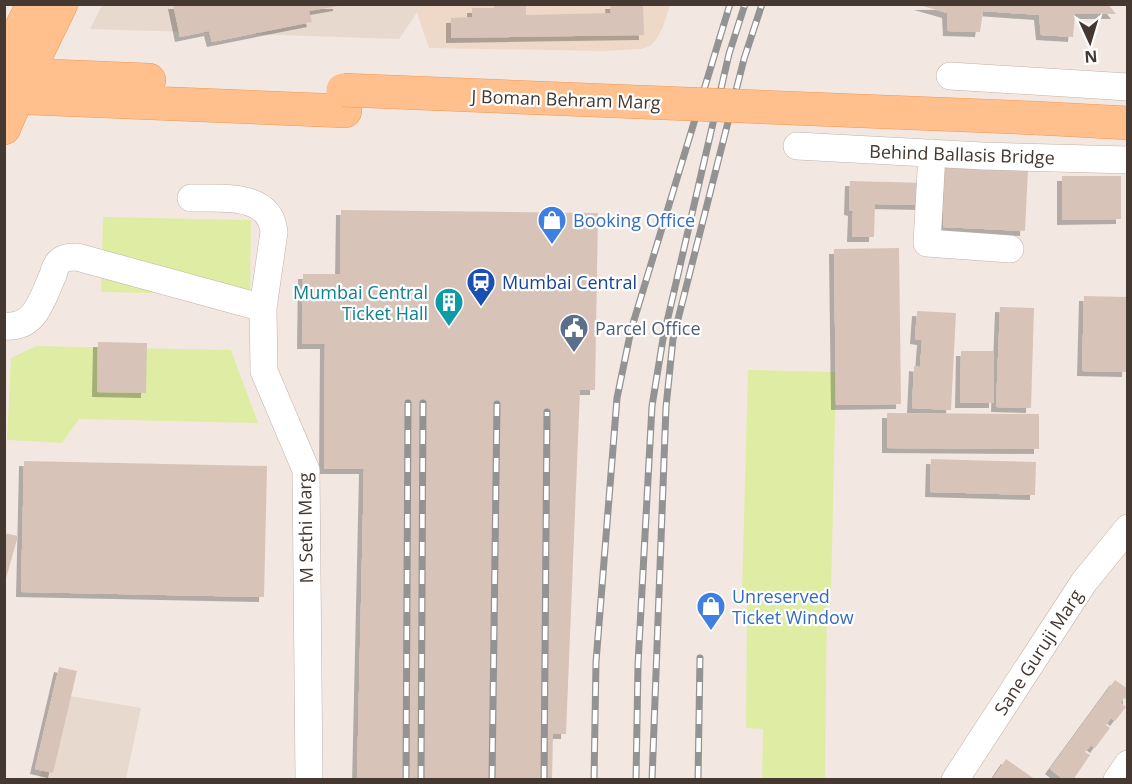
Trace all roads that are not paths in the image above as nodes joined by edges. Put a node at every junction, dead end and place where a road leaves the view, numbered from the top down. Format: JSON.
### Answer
{"nodes":[{"id":1,"x":33,"y":4,"type":"edge"},
{"id":2,"x":61,"y":4,"type":"edge"},
{"id":3,"x":950,"y":76,"type":"dead end"},
{"id":4,"x":12,"y":81,"type":"edge"},
{"id":5,"x":1128,"y":87,"type":"edge"},
{"id":6,"x":1128,"y":123,"type":"edge"},
{"id":7,"x":4,"y":128,"type":"edge"},
{"id":8,"x":1035,"y":130,"type":"junction"},
{"id":9,"x":797,"y":146,"type":"dead end"},
{"id":10,"x":1128,"y":146,"type":"edge"},
{"id":11,"x":932,"y":153,"type":"junction"},
{"id":12,"x":1128,"y":160,"type":"edge"},
{"id":13,"x":191,"y":198,"type":"dead end"},
{"id":14,"x":1010,"y":249,"type":"dead end"},
{"id":15,"x":263,"y":308,"type":"junction"},
{"id":16,"x":4,"y":326,"type":"edge"},
{"id":17,"x":1128,"y":528,"type":"edge"},
{"id":18,"x":1128,"y":764,"type":"edge"},
{"id":19,"x":309,"y":780,"type":"edge"},
{"id":20,"x":955,"y":780,"type":"edge"},
{"id":21,"x":1117,"y":780,"type":"edge"}],
"edges":[{"from":1,"to":4,"type":"main road"},
{"from":2,"to":4,"type":"main road"},
{"from":3,"to":5,"type":"street"},
{"from":4,"to":7,"type":"main road"},
{"from":4,"to":8,"type":"main road","name":"J Boman Behram Marg","bridge":true},
{"from":6,"to":8,"type":"main road","name":"J Boman Behram Marg"},
{"from":8,"to":10,"type":"main road","name":"J Boman Behram Marg"},
{"from":9,"to":11,"type":"street","name":"Behind Ballasis Bridge"},
{"from":11,"to":12,"type":"street","name":"Behind Ballasis Bridge"},
{"from":11,"to":14,"type":"street"},
{"from":13,"to":15,"type":"street","name":"M Sethi Marg"},
{"from":15,"to":16,"type":"street"},
{"from":15,"to":19,"type":"street","name":"M Sethi Marg"},
{"from":17,"to":20,"type":"street","name":"Sane Guruji Marg"},
{"from":18,"to":21,"type":"street"}]}
